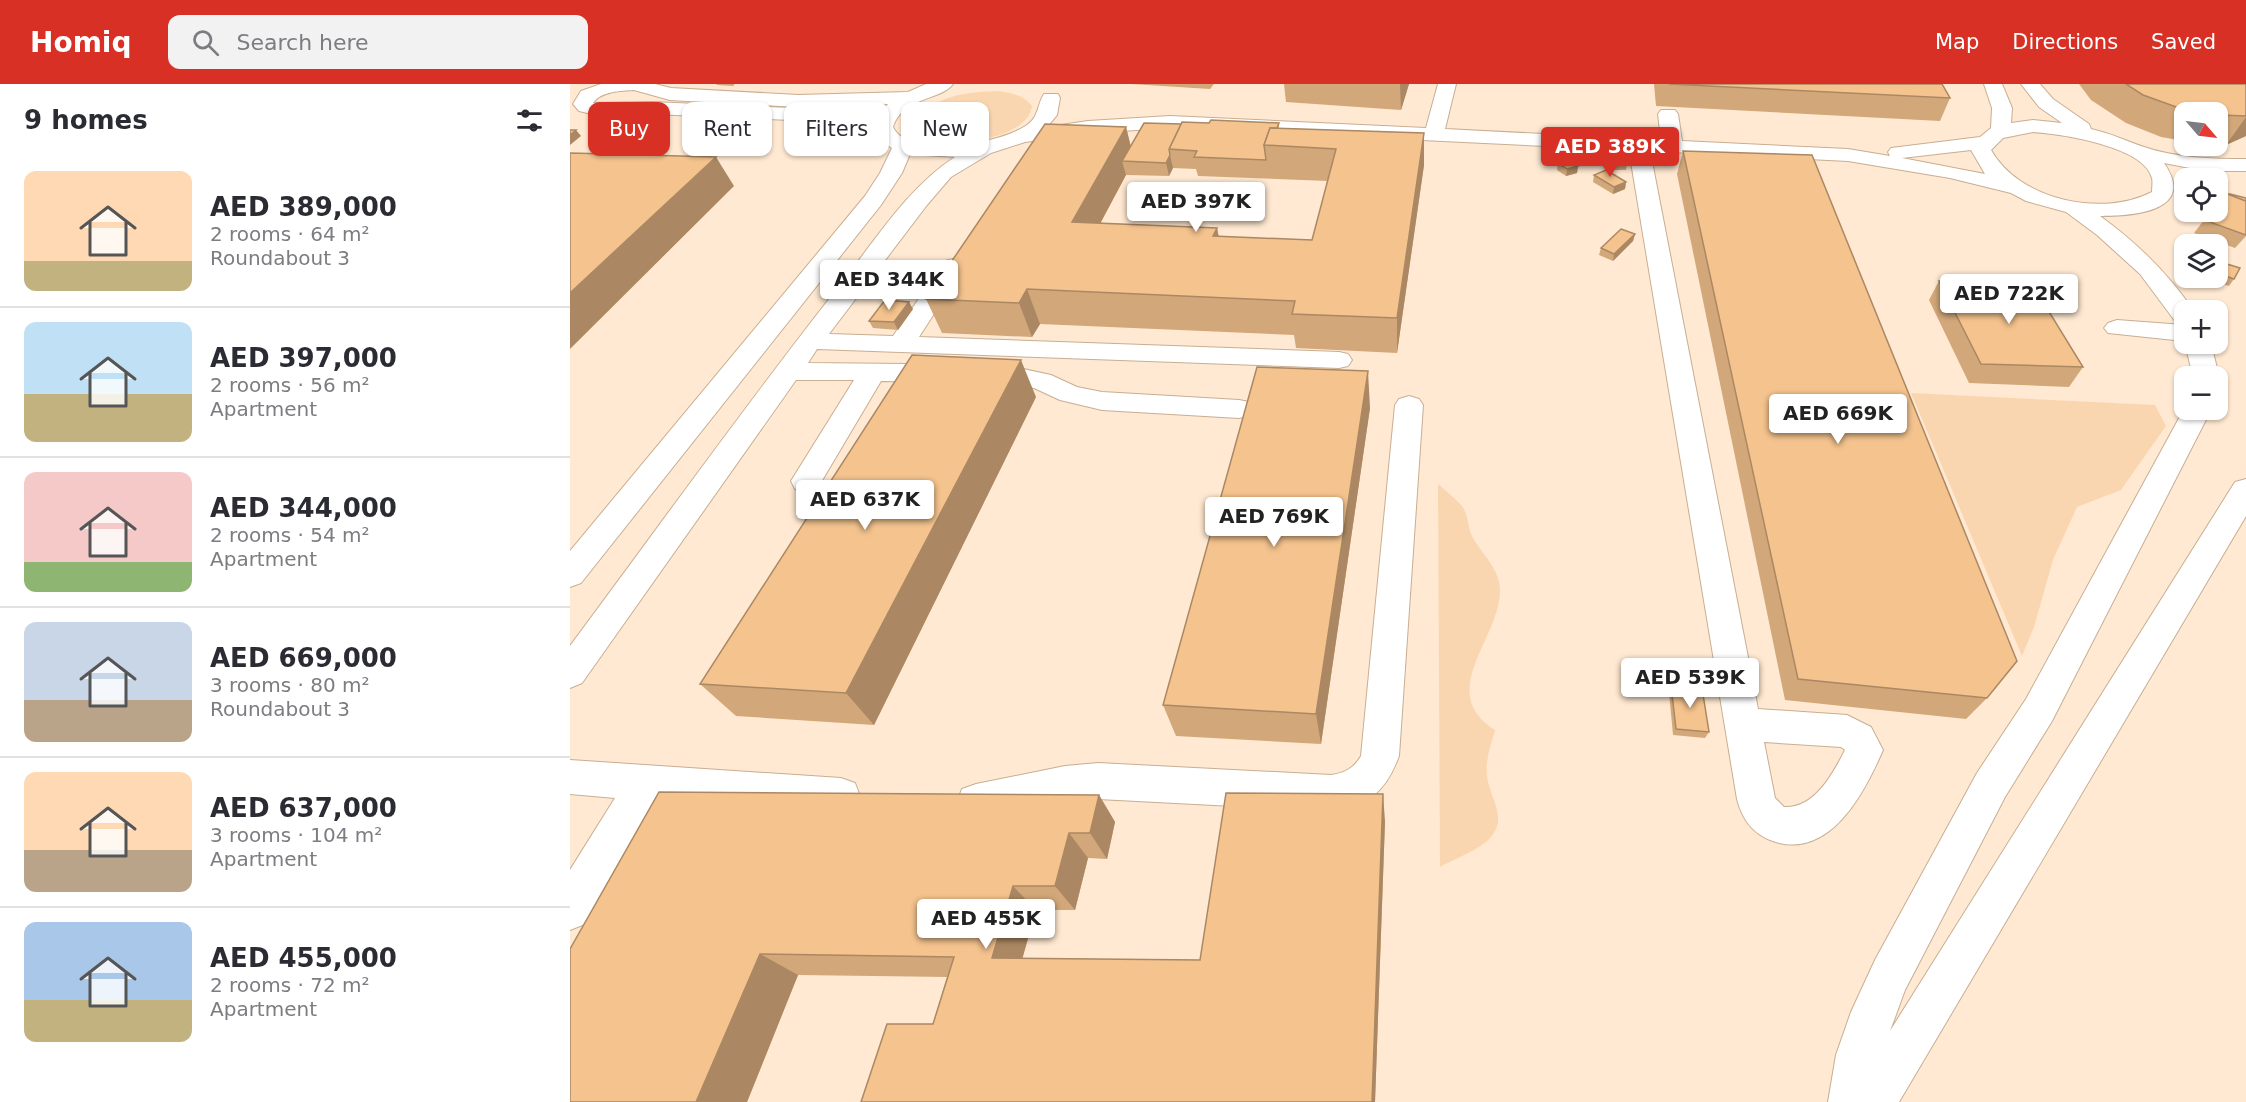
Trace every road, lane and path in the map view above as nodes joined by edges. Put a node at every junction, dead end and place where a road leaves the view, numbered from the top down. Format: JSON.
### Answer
{"nodes":[{"id":1,"x":944,"y":84,"type":"edge"},
{"id":2,"x":1447,"y":84,"type":"edge"},
{"id":3,"x":1993,"y":84,"type":"edge"},
{"id":4,"x":2030,"y":84,"type":"edge"},
{"id":5,"x":588,"y":87,"type":"edge"},
{"id":6,"x":910,"y":93,"type":"edge"},
{"id":7,"x":1668,"y":114,"type":"dead end"},
{"id":8,"x":1170,"y":122,"type":"junction"},
{"id":9,"x":1434,"y":135,"type":"junction"},
{"id":10,"x":2094,"y":135,"type":"junction"},
{"id":11,"x":893,"y":136,"type":"junction"},
{"id":12,"x":1019,"y":137,"type":"junction"},
{"id":13,"x":1993,"y":137,"type":"junction"},
{"id":14,"x":901,"y":139,"type":"edge"},
{"id":15,"x":1638,"y":144,"type":"junction"},
{"id":16,"x":1672,"y":145,"type":"junction"},
{"id":17,"x":989,"y":146,"type":"edge"},
{"id":18,"x":2137,"y":152,"type":"junction"},
{"id":19,"x":1848,"y":155,"type":"junction"},
{"id":20,"x":969,"y":156,"type":"edge"},
{"id":21,"x":2246,"y":165,"type":"edge"},
{"id":22,"x":2019,"y":189,"type":"junction"},
{"id":23,"x":2072,"y":206,"type":"junction"},
{"id":24,"x":967,"y":244,"type":"edge"},
{"id":25,"x":2174,"y":300,"type":"edge"},
{"id":26,"x":2117,"y":328,"type":"dead end"},
{"id":27,"x":2174,"y":332,"type":"edge"},
{"id":28,"x":810,"y":341,"type":"junction"},
{"id":29,"x":901,"y":344,"type":"junction"},
{"id":30,"x":1339,"y":360,"type":"edge"},
{"id":31,"x":789,"y":371,"type":"junction"},
{"id":32,"x":873,"y":372,"type":"junction"},
{"id":33,"x":1409,"y":405,"type":"dead end"},
{"id":34,"x":1239,"y":409,"type":"dead end"},
{"id":35,"x":2192,"y":420,"type":"edge"},
{"id":36,"x":806,"y":481,"type":"dead end"},
{"id":37,"x":2246,"y":490,"type":"edge"},
{"id":38,"x":570,"y":574,"type":"edge"},
{"id":39,"x":570,"y":673,"type":"edge"},
{"id":40,"x":1742,"y":724,"type":"dead end"},
{"id":41,"x":570,"y":777,"type":"edge"},
{"id":42,"x":646,"y":782,"type":"junction"},
{"id":43,"x":872,"y":798,"type":"edge"},
{"id":44,"x":945,"y":804,"type":"edge"},
{"id":45,"x":570,"y":909,"type":"edge"},
{"id":46,"x":1852,"y":1102,"type":"edge"},
{"id":47,"x":1872,"y":1102,"type":"edge"}],
"edges":[{"from":1,"to":6,"type":"street"},
{"from":2,"to":9,"type":"street"},
{"from":3,"to":13,"type":"street"},
{"from":4,"to":10,"type":"street"},
{"from":5,"to":6,"type":"street"},
{"from":5,"to":11,"type":"street"},
{"from":6,"to":11,"type":"street"},
{"from":7,"to":16,"type":"street"},
{"from":8,"to":9,"type":"street"},
{"from":8,"to":12,"type":"street"},
{"from":8,"to":12,"type":"street"},
{"from":9,"to":15,"type":"street"},
{"from":10,"to":13,"type":"street"},
{"from":10,"to":18,"type":"street"},
{"from":11,"to":14,"type":"street"},
{"from":11,"to":38,"type":"street"},
{"from":12,"to":17,"type":"street"},
{"from":13,"to":19,"type":"street"},
{"from":13,"to":22,"type":"street"},
{"from":15,"to":16,"type":"street"},
{"from":15,"to":40,"type":"street"},
{"from":16,"to":19,"type":"street"},
{"from":18,"to":21,"type":"street"},
{"from":18,"to":23,"type":"street"},
{"from":19,"to":22,"type":"street"},
{"from":20,"to":28,"type":"street"},
{"from":22,"to":23,"type":"street"},
{"from":23,"to":25,"type":"street"},
{"from":24,"to":29,"type":"street"},
{"from":26,"to":27,"type":"street"},
{"from":28,"to":29,"type":"street"},
{"from":28,"to":31,"type":"street"},
{"from":29,"to":30,"type":"street"},
{"from":31,"to":32,"type":"street"},
{"from":31,"to":39,"type":"street"},
{"from":32,"to":34,"type":"street"},
{"from":32,"to":36,"type":"street"},
{"from":33,"to":44,"type":"street"},
{"from":35,"to":46,"type":"street"},
{"from":37,"to":47,"type":"street"},
{"from":41,"to":42,"type":"street"},
{"from":42,"to":43,"type":"street"},
{"from":42,"to":45,"type":"street"}]}
